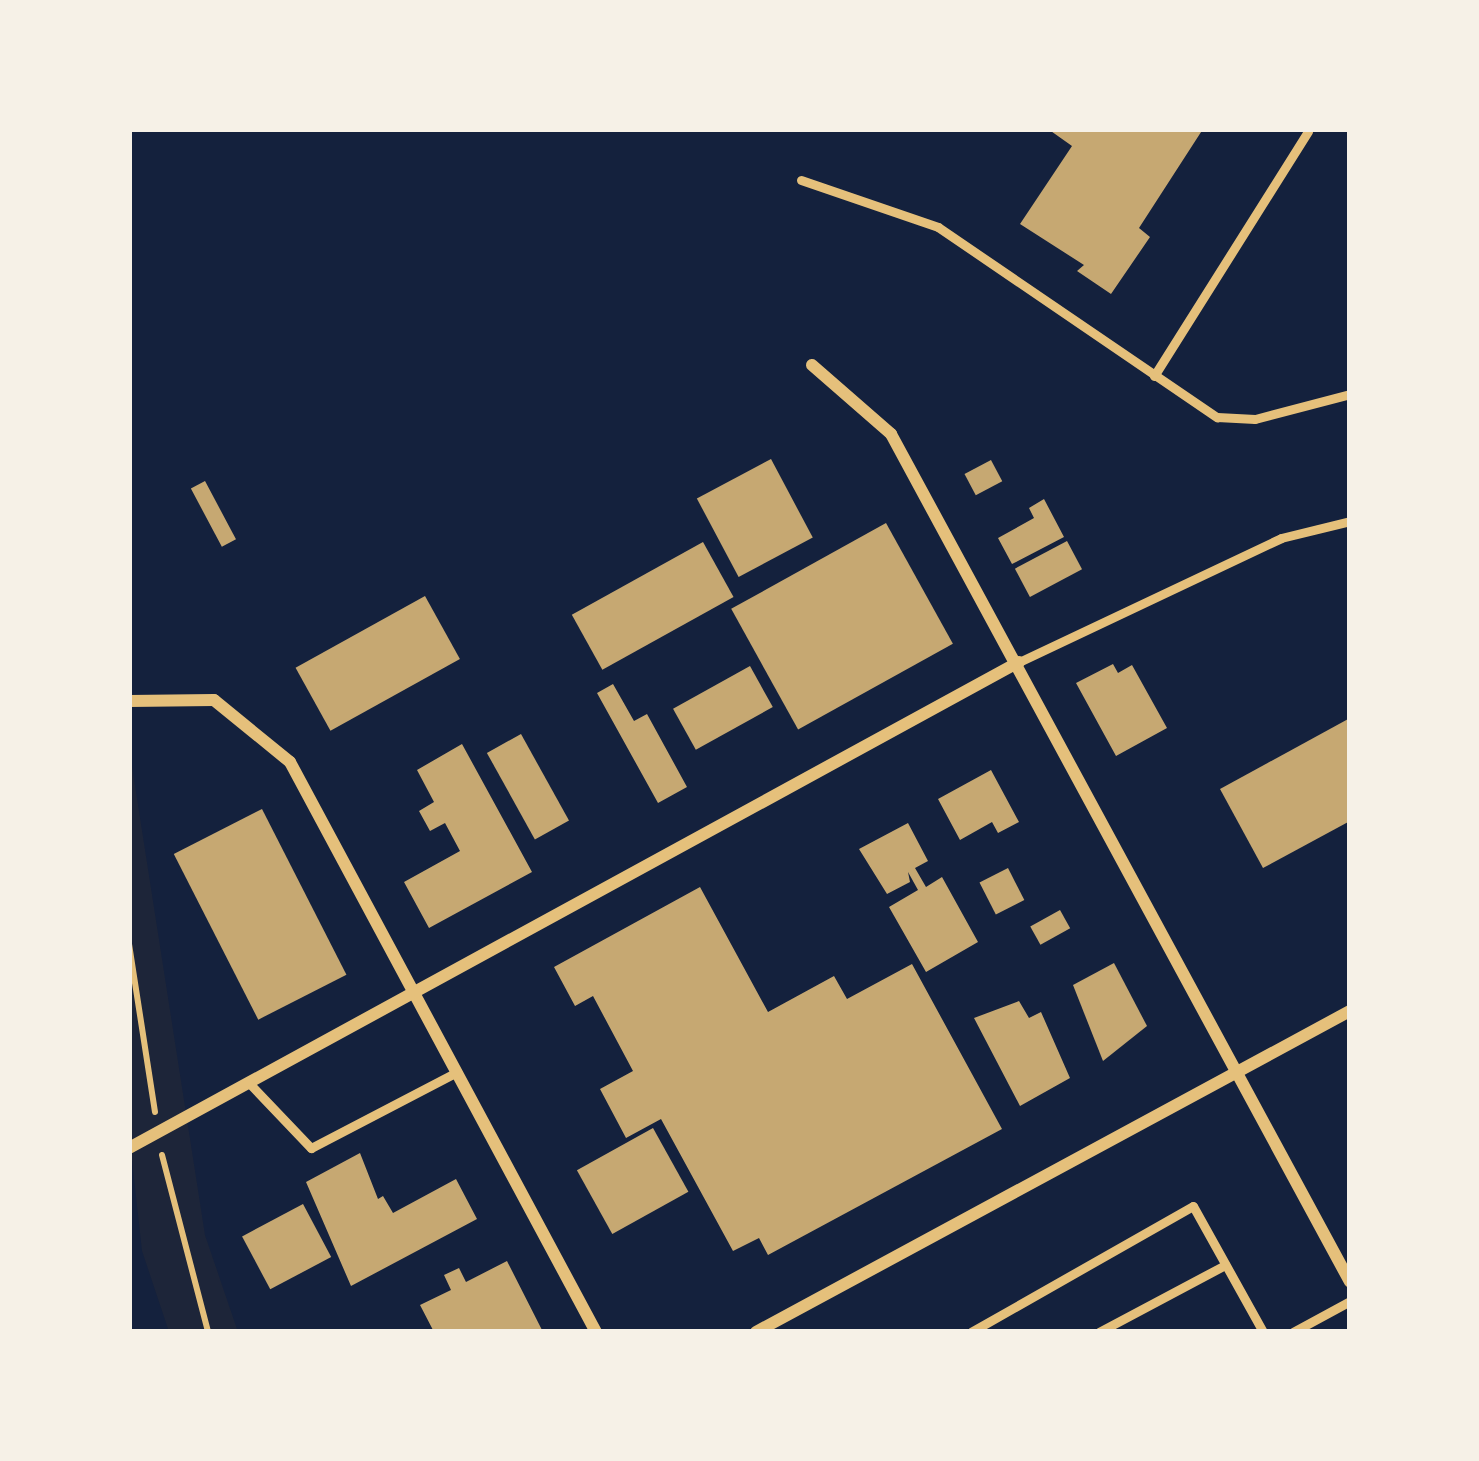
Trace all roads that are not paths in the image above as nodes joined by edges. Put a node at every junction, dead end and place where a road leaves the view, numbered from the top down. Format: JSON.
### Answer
{"nodes":[{"id":1,"x":1308,"y":131,"type":"edge"},
{"id":2,"x":801,"y":180,"type":"dead end"},
{"id":3,"x":812,"y":365,"type":"dead end"},
{"id":4,"x":1154,"y":376,"type":"junction"},
{"id":5,"x":1350,"y":394,"type":"edge"},
{"id":6,"x":1350,"y":521,"type":"edge"},
{"id":7,"x":1019,"y":662,"type":"junction"},
{"id":8,"x":129,"y":701,"type":"edge"},
{"id":9,"x":416,"y":992,"type":"junction"},
{"id":10,"x":1350,"y":1011,"type":"edge"},
{"id":11,"x":1239,"y":1071,"type":"junction"},
{"id":12,"x":457,"y":1072,"type":"junction"},
{"id":13,"x":249,"y":1083,"type":"junction"},
{"id":14,"x":129,"y":1148,"type":"edge"},
{"id":15,"x":1225,"y":1265,"type":"junction"},
{"id":16,"x":1350,"y":1282,"type":"edge"},
{"id":17,"x":1350,"y":1301,"type":"edge"},
{"id":18,"x":596,"y":1332,"type":"edge"},
{"id":19,"x":756,"y":1332,"type":"edge"},
{"id":20,"x":971,"y":1332,"type":"edge"},
{"id":21,"x":1099,"y":1332,"type":"edge"},
{"id":22,"x":1263,"y":1332,"type":"edge"},
{"id":23,"x":1293,"y":1332,"type":"edge"}],
"edges":[{"from":1,"to":4,"type":"lane"},
{"from":2,"to":4,"type":"lane"},
{"from":3,"to":7,"type":"street"},
{"from":4,"to":5,"type":"lane"},
{"from":6,"to":7,"type":"lane"},
{"from":7,"to":9,"type":"street"},
{"from":7,"to":11,"type":"street"},
{"from":8,"to":9,"type":"street"},
{"from":9,"to":12,"type":"street"},
{"from":9,"to":13,"type":"street"},
{"from":10,"to":11,"type":"street"},
{"from":11,"to":16,"type":"street"},
{"from":11,"to":19,"type":"street"},
{"from":12,"to":13,"type":"lane"},
{"from":12,"to":18,"type":"street"},
{"from":13,"to":14,"type":"street"},
{"from":15,"to":20,"type":"lane"},
{"from":15,"to":21,"type":"lane"},
{"from":15,"to":22,"type":"lane"},
{"from":17,"to":23,"type":"lane"}]}
